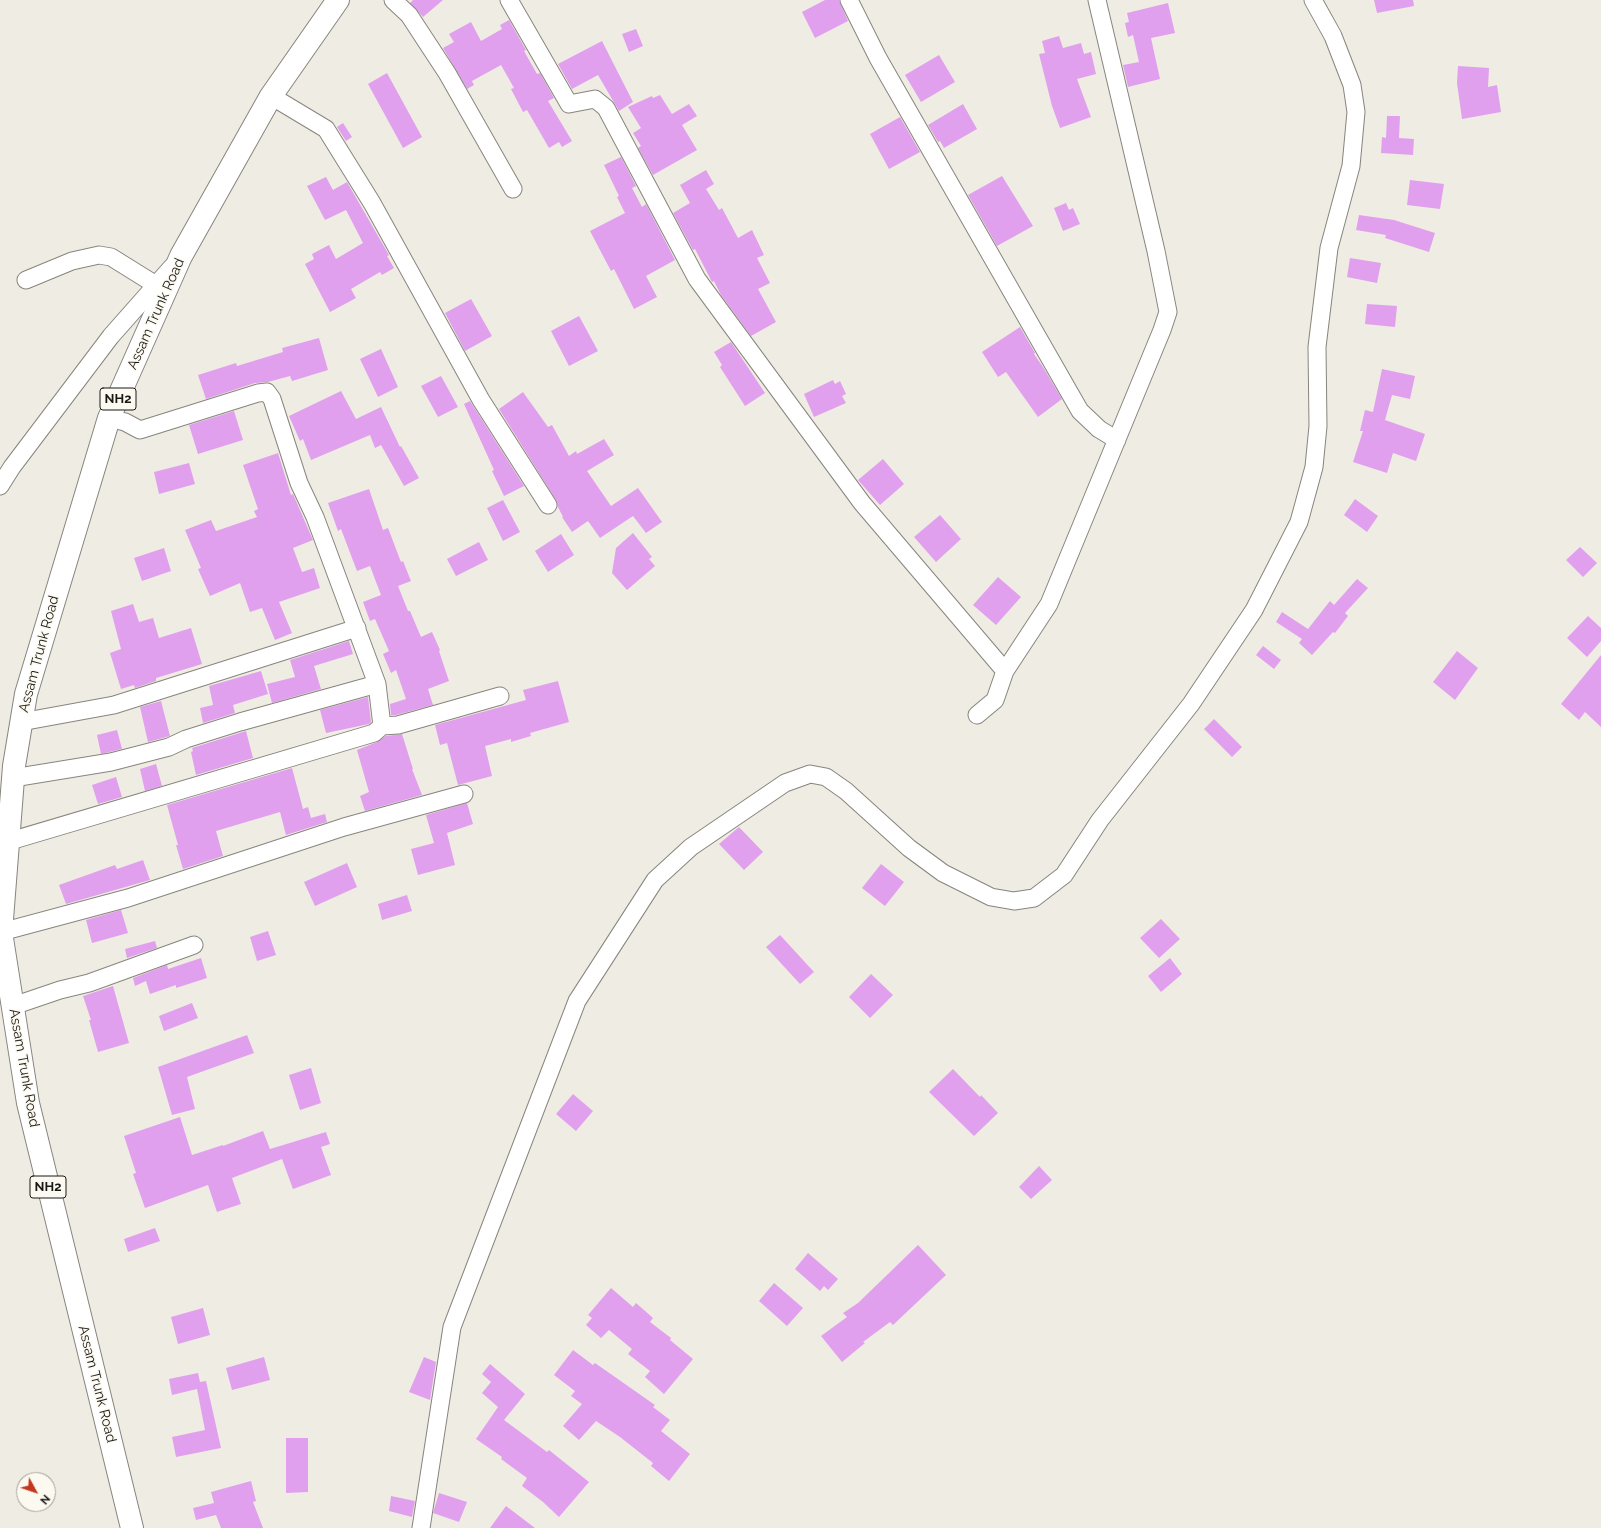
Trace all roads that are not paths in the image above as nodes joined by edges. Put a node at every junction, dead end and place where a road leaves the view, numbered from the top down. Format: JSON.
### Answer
{"nodes":[{"id":1,"x":338,"y":0,"type":"edge"},
{"id":2,"x":393,"y":0,"type":"edge"},
{"id":3,"x":509,"y":0,"type":"edge"},
{"id":4,"x":849,"y":0,"type":"edge"},
{"id":5,"x":1097,"y":0,"type":"edge"},
{"id":6,"x":1313,"y":0,"type":"edge"},
{"id":7,"x":271,"y":96,"type":"junction"},
{"id":8,"x":513,"y":188,"type":"dead end"},
{"id":9,"x":181,"y":256,"type":"junction"},
{"id":10,"x":26,"y":280,"type":"dead end"},
{"id":11,"x":156,"y":285,"type":"junction"},
{"id":12,"x":109,"y":418,"type":"junction"},
{"id":13,"x":1117,"y":440,"type":"junction"},
{"id":14,"x":0,"y":486,"type":"edge"},
{"id":15,"x":548,"y":506,"type":"dead end"},
{"id":16,"x":357,"y":628,"type":"junction"},
{"id":17,"x":1005,"y":671,"type":"junction"},
{"id":18,"x":377,"y":684,"type":"junction"},
{"id":19,"x":500,"y":696,"type":"dead end"},
{"id":20,"x":977,"y":716,"type":"dead end"},
{"id":21,"x":21,"y":722,"type":"junction"},
{"id":22,"x":382,"y":726,"type":"junction"},
{"id":23,"x":13,"y":778,"type":"junction"},
{"id":24,"x":464,"y":794,"type":"dead end"},
{"id":25,"x":4,"y":842,"type":"edge"},
{"id":26,"x":1,"y":932,"type":"junction"},
{"id":27,"x":194,"y":945,"type":"dead end"},
{"id":28,"x":13,"y":1006,"type":"junction"},
{"id":29,"x":132,"y":1528,"type":"edge"},
{"id":30,"x":421,"y":1528,"type":"edge"}],
"edges":[{"from":1,"to":7,"type":"highway","name":"Assam Trunk Road","number":"NH2"},
{"from":2,"to":8,"type":"street"},
{"from":3,"to":17,"type":"street"},
{"from":4,"to":13,"type":"street"},
{"from":5,"to":13,"type":"street"},
{"from":6,"to":30,"type":"street"},
{"from":7,"to":9,"type":"highway","name":"Assam Trunk Road","number":"NH2"},
{"from":7,"to":15,"type":"street"},
{"from":9,"to":11,"type":"street"},
{"from":9,"to":12,"type":"highway","name":"Assam Trunk Road","number":"NH2"},
{"from":10,"to":11,"type":"street"},
{"from":11,"to":14,"type":"street"},
{"from":12,"to":16,"type":"street"},
{"from":12,"to":21,"type":"highway","name":"Assam Trunk Road","number":"NH2"},
{"from":13,"to":17,"type":"street"},
{"from":16,"to":18,"type":"street"},
{"from":16,"to":21,"type":"street"},
{"from":17,"to":20,"type":"street"},
{"from":18,"to":22,"type":"street"},
{"from":18,"to":23,"type":"street"},
{"from":19,"to":22,"type":"street"},
{"from":21,"to":23,"type":"highway","name":"Assam Trunk Road","number":"NH2"},
{"from":22,"to":25,"type":"street"},
{"from":23,"to":25,"type":"highway","name":"Assam Trunk Road","number":"NH2"},
{"from":24,"to":26,"type":"street"},
{"from":25,"to":26,"type":"highway","name":"Assam Trunk Road","number":"NH2"},
{"from":26,"to":28,"type":"highway","name":"Assam Trunk Road","number":"NH2"},
{"from":27,"to":28,"type":"street"},
{"from":28,"to":29,"type":"highway","name":"Assam Trunk Road","number":"NH2"}]}
